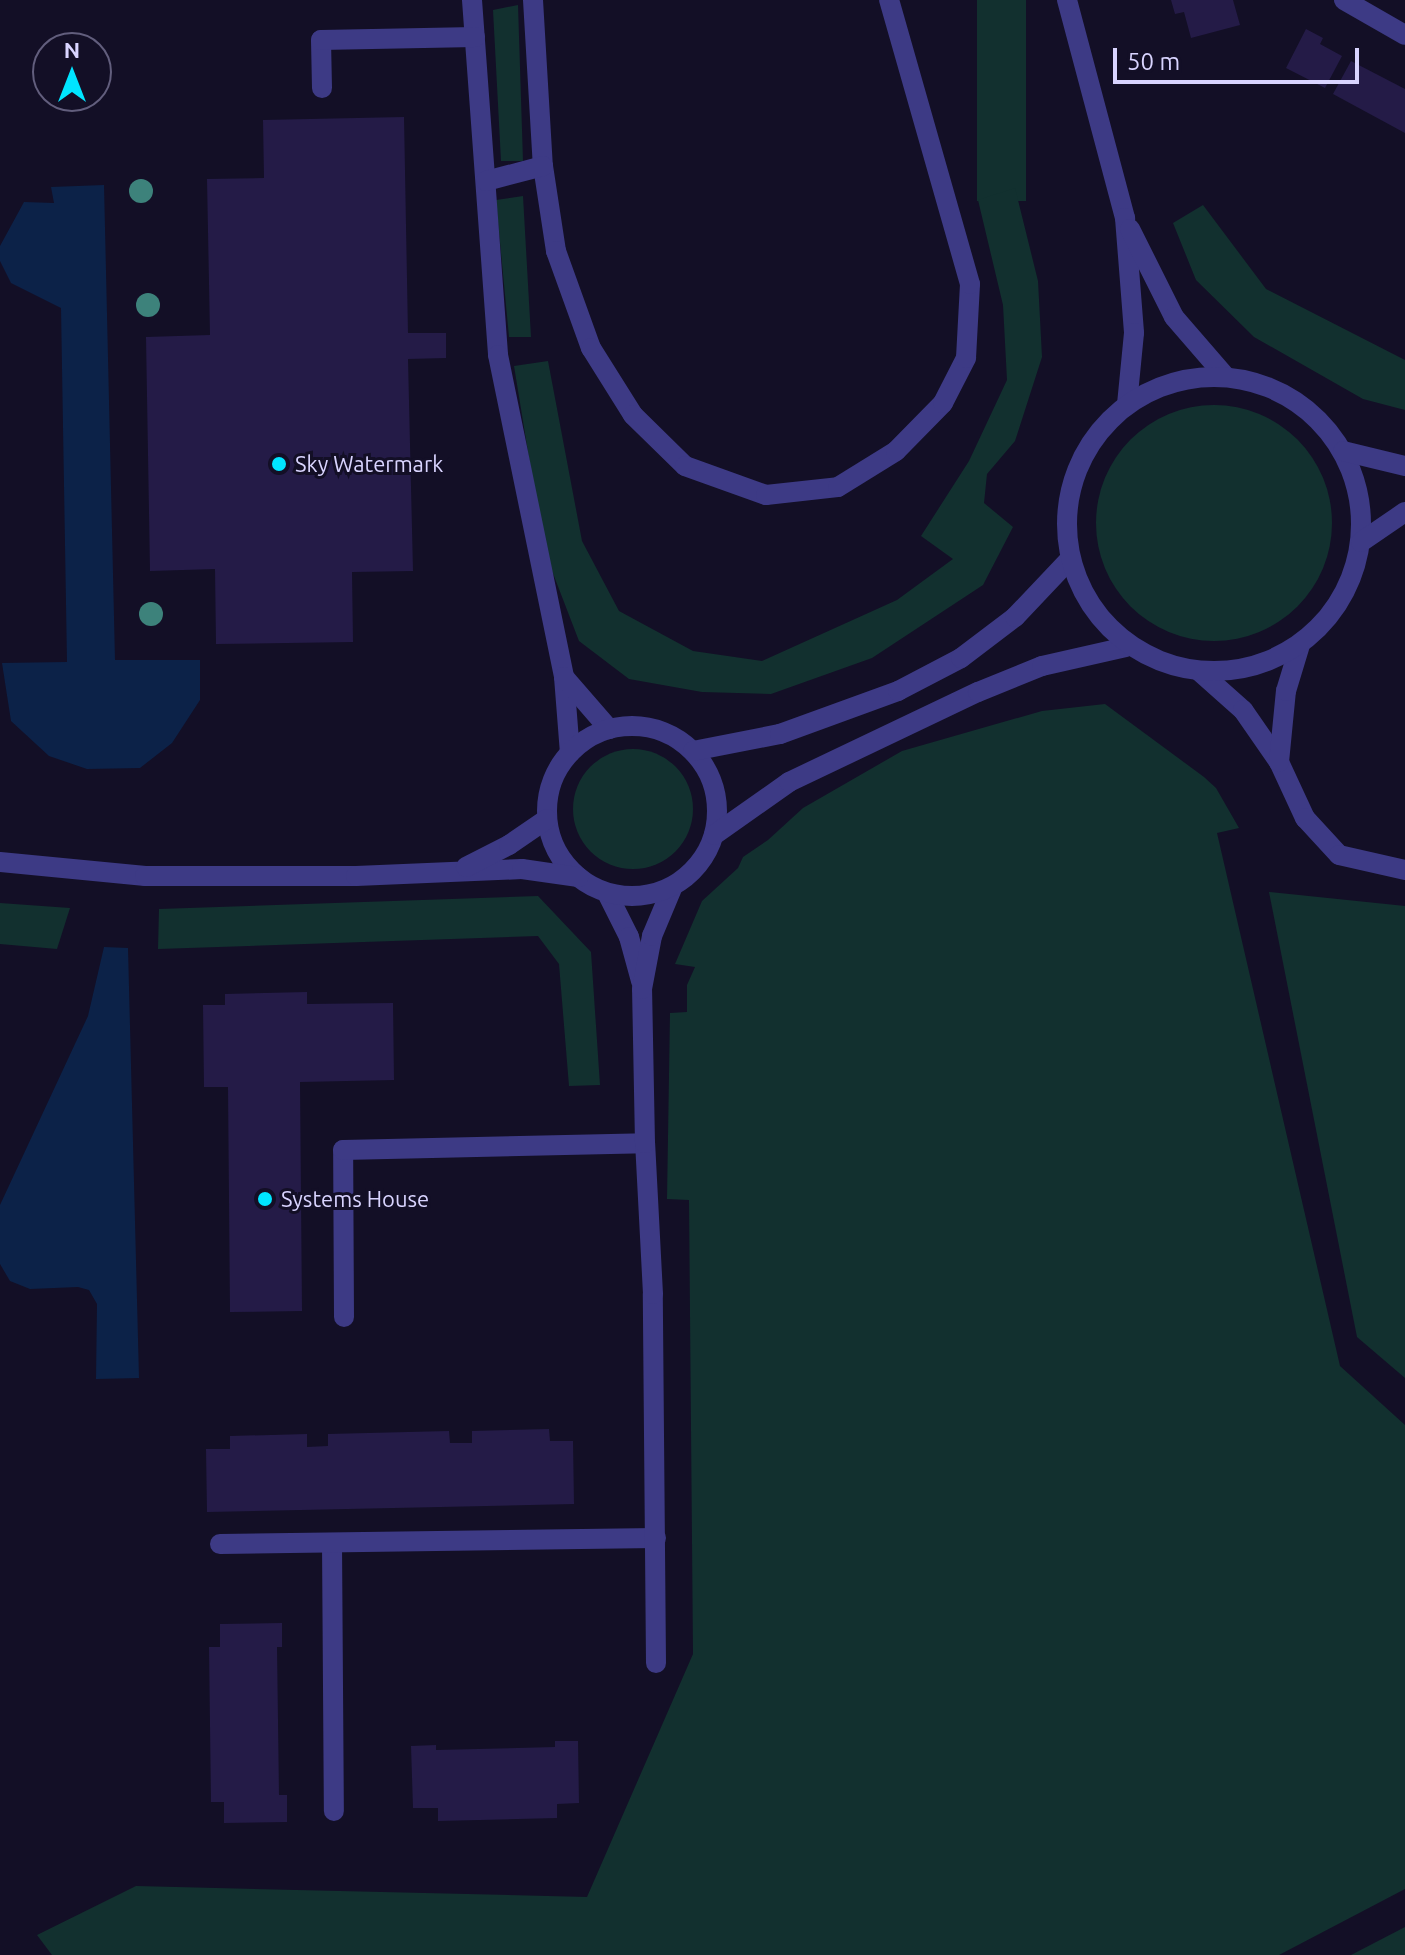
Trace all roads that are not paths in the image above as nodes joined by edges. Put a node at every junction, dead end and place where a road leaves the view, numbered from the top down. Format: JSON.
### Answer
{"nodes":[{"id":1,"x":472,"y":0,"type":"edge"},
{"id":2,"x":533,"y":0,"type":"edge"},
{"id":3,"x":889,"y":0,"type":"edge"},
{"id":4,"x":1067,"y":0,"type":"edge"},
{"id":5,"x":1344,"y":0,"type":"edge"},
{"id":6,"x":1405,"y":35,"type":"edge"},
{"id":7,"x":475,"y":37,"type":"junction"},
{"id":8,"x":322,"y":88,"type":"dead end"},
{"id":9,"x":543,"y":166,"type":"junction"},
{"id":10,"x":486,"y":181,"type":"junction"},
{"id":11,"x":1125,"y":218,"type":"junction"},
{"id":12,"x":1226,"y":377,"type":"junction"},
{"id":13,"x":1127,"y":404,"type":"junction"},
{"id":14,"x":1343,"y":451,"type":"junction"},
{"id":15,"x":1405,"y":466,"type":"edge"},
{"id":16,"x":1405,"y":512,"type":"edge"},
{"id":17,"x":1361,"y":542,"type":"junction"},
{"id":18,"x":1070,"y":559,"type":"junction"},
{"id":19,"x":1300,"y":645,"type":"junction"},
{"id":20,"x":1126,"y":647,"type":"junction"},
{"id":21,"x":1199,"y":671,"type":"junction"},
{"id":22,"x":564,"y":677,"type":"junction"},
{"id":23,"x":609,"y":729,"type":"junction"},
{"id":24,"x":693,"y":751,"type":"junction"},
{"id":25,"x":570,"y":753,"type":"junction"},
{"id":26,"x":1279,"y":762,"type":"junction"},
{"id":27,"x":547,"y":819,"type":"junction"},
{"id":28,"x":714,"y":835,"type":"junction"},
{"id":29,"x":0,"y":862,"type":"edge"},
{"id":30,"x":462,"y":869,"type":"junction"},
{"id":31,"x":1405,"y":870,"type":"edge"},
{"id":32,"x":578,"y":877,"type":"junction"},
{"id":33,"x":673,"y":886,"type":"junction"},
{"id":34,"x":607,"y":893,"type":"junction"},
{"id":35,"x":642,"y":989,"type":"junction"},
{"id":36,"x":645,"y":1143,"type":"junction"},
{"id":37,"x":344,"y":1317,"type":"dead end"},
{"id":38,"x":656,"y":1538,"type":"junction"},
{"id":39,"x":332,"y":1543,"type":"junction"},
{"id":40,"x":220,"y":1544,"type":"dead end"},
{"id":41,"x":656,"y":1663,"type":"dead end"},
{"id":42,"x":334,"y":1811,"type":"dead end"}],
"edges":[{"from":1,"to":7,"type":"street"},
{"from":2,"to":9,"type":"street"},
{"from":3,"to":9,"type":"street"},
{"from":4,"to":11,"type":"street"},
{"from":5,"to":6,"type":"street"},
{"from":7,"to":8,"type":"street"},
{"from":7,"to":10,"type":"street"},
{"from":9,"to":10,"type":"street"},
{"from":10,"to":22,"type":"street"},
{"from":11,"to":12,"type":"street"},
{"from":11,"to":13,"type":"street"},
{"from":12,"to":13,"type":"street"},
{"from":12,"to":14,"type":"street"},
{"from":13,"to":18,"type":"street"},
{"from":14,"to":15,"type":"street"},
{"from":14,"to":17,"type":"street"},
{"from":16,"to":17,"type":"street"},
{"from":17,"to":19,"type":"street"},
{"from":18,"to":20,"type":"street"},
{"from":18,"to":24,"type":"street"},
{"from":19,"to":21,"type":"street"},
{"from":19,"to":26,"type":"street"},
{"from":20,"to":21,"type":"street"},
{"from":20,"to":28,"type":"street"},
{"from":21,"to":26,"type":"street"},
{"from":22,"to":23,"type":"street"},
{"from":22,"to":25,"type":"street"},
{"from":23,"to":24,"type":"street"},
{"from":23,"to":25,"type":"street"},
{"from":24,"to":28,"type":"street"},
{"from":25,"to":27,"type":"street"},
{"from":26,"to":31,"type":"street"},
{"from":27,"to":30,"type":"street"},
{"from":27,"to":32,"type":"street"},
{"from":28,"to":33,"type":"street"},
{"from":29,"to":30,"type":"street"},
{"from":30,"to":32,"type":"street"},
{"from":32,"to":34,"type":"street"},
{"from":33,"to":34,"type":"street"},
{"from":33,"to":35,"type":"street"},
{"from":34,"to":35,"type":"street"},
{"from":35,"to":36,"type":"street"},
{"from":36,"to":37,"type":"street"},
{"from":36,"to":38,"type":"street"},
{"from":38,"to":39,"type":"street"},
{"from":38,"to":41,"type":"street"},
{"from":39,"to":40,"type":"street"},
{"from":39,"to":42,"type":"street"}]}
